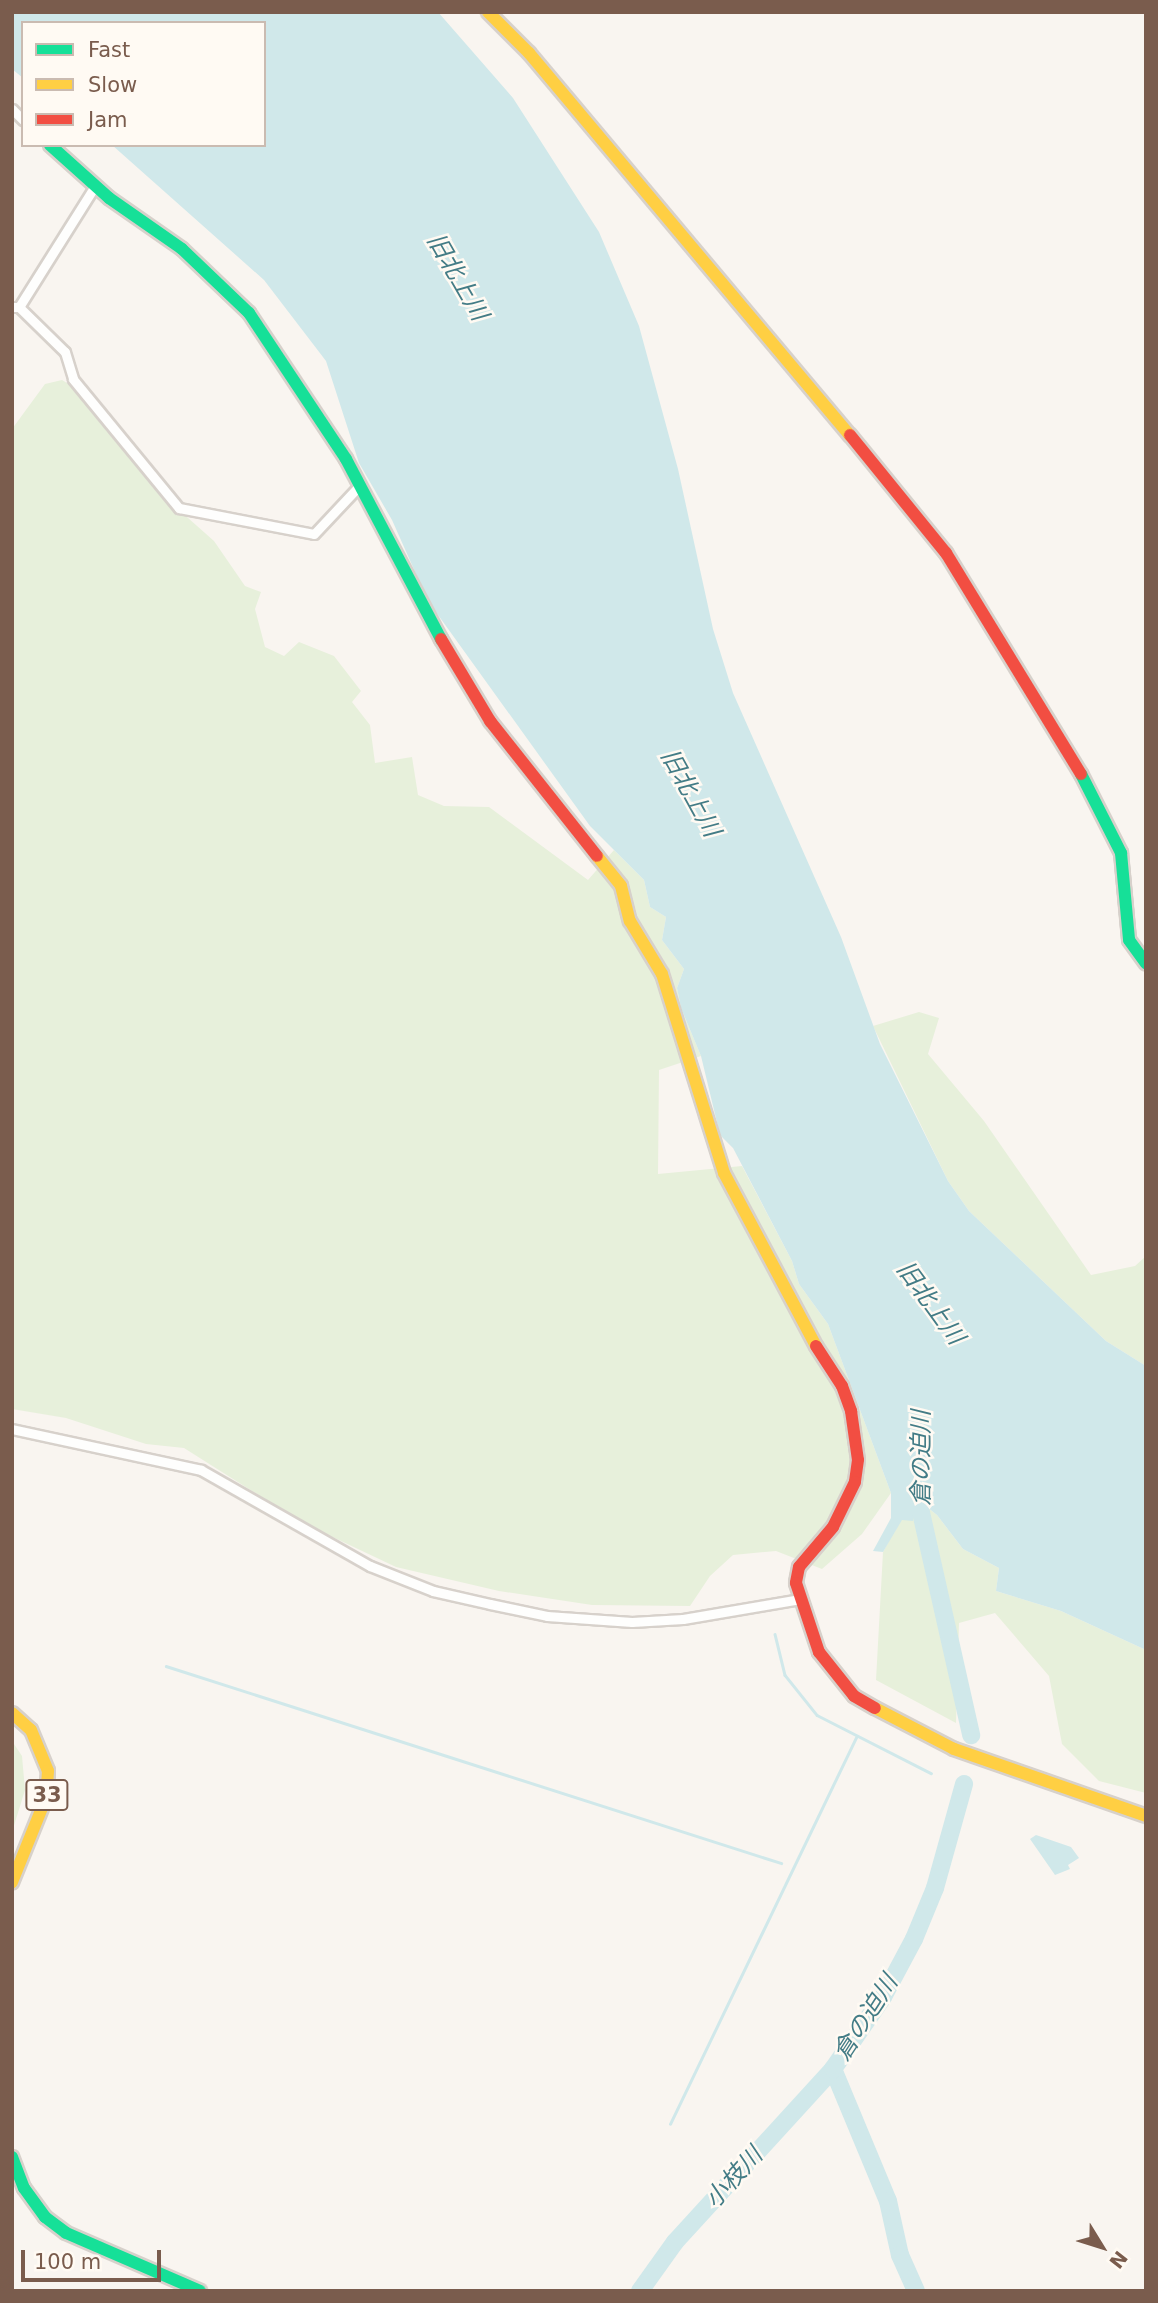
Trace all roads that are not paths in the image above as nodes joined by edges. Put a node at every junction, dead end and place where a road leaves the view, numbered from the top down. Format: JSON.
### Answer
{"nodes":[{"id":1,"x":488,"y":12,"type":"edge"},
{"id":2,"x":52,"y":147,"type":"edge"},
{"id":3,"x":95,"y":186,"type":"junction"},
{"id":4,"x":16,"y":307,"type":"edge"},
{"id":5,"x":359,"y":485,"type":"junction"},
{"id":6,"x":1146,"y":962,"type":"edge"},
{"id":7,"x":12,"y":1429,"type":"edge"},
{"id":8,"x":800,"y":1599,"type":"junction"},
{"id":9,"x":12,"y":1713,"type":"edge"},
{"id":10,"x":1146,"y":1816,"type":"edge"},
{"id":11,"x":12,"y":1882,"type":"edge"},
{"id":12,"x":12,"y":2157,"type":"edge"},
{"id":13,"x":200,"y":2291,"type":"edge"}],
"edges":[{"from":1,"to":6,"type":"street"},
{"from":2,"to":3,"type":"street"},
{"from":3,"to":4,"type":"street"},
{"from":3,"to":5,"type":"street"},
{"from":4,"to":5,"type":"street"},
{"from":5,"to":8,"type":"street"},
{"from":7,"to":8,"type":"street"},
{"from":8,"to":10,"type":"street"},
{"from":9,"to":11,"type":"street","number":"33"},
{"from":12,"to":13,"type":"street"}]}
